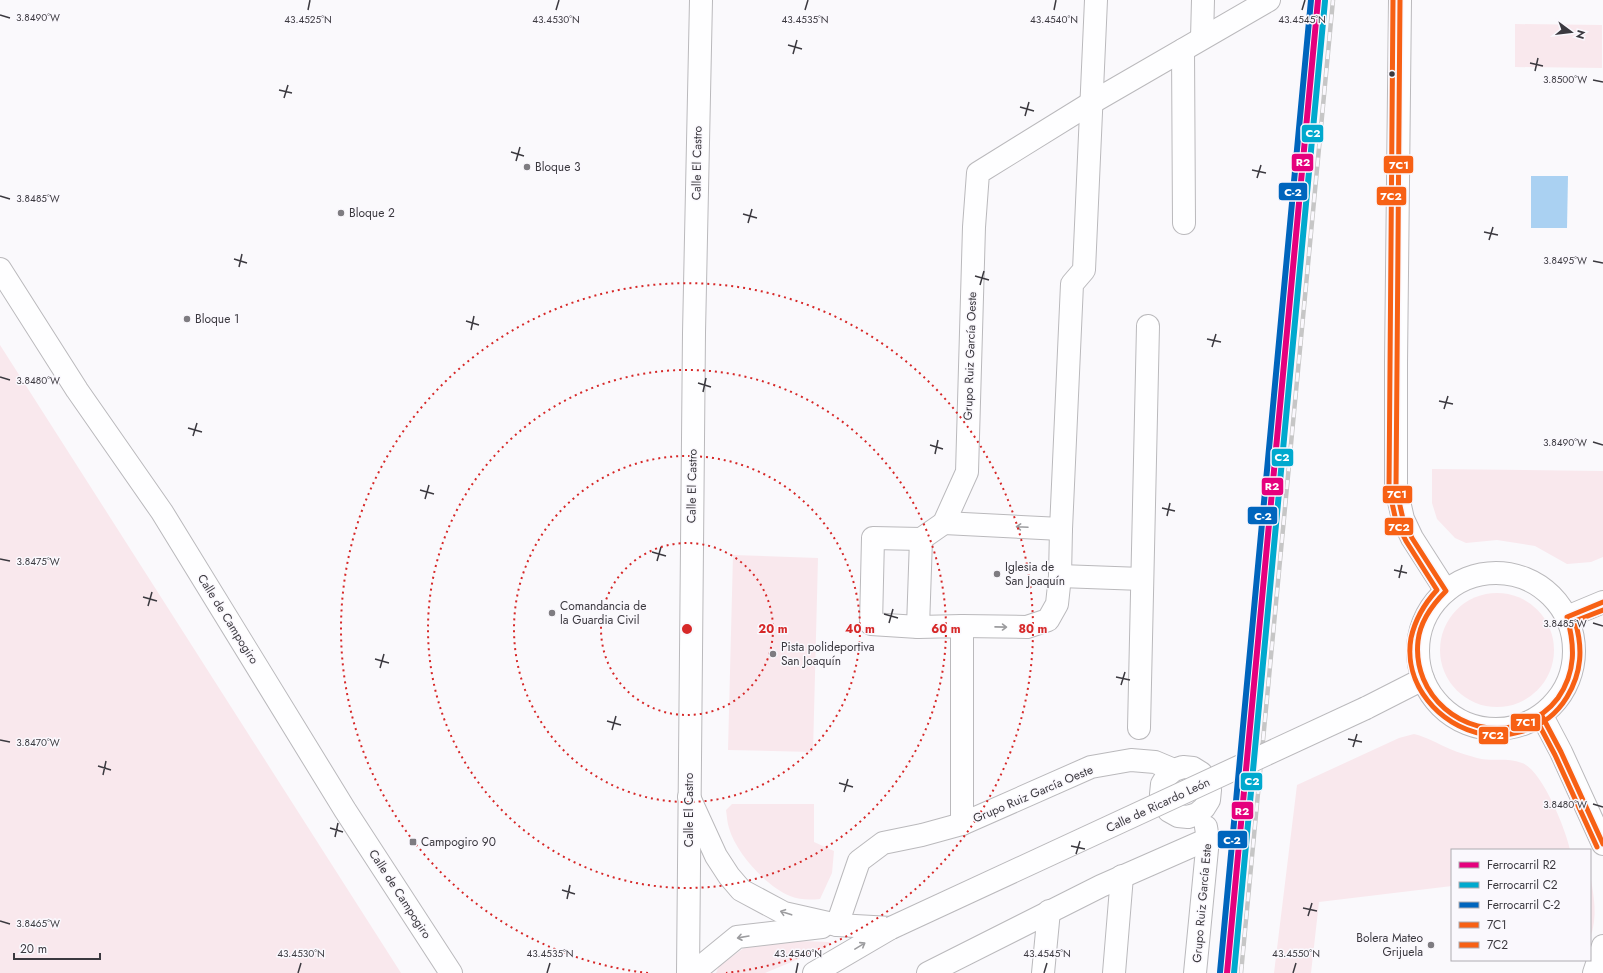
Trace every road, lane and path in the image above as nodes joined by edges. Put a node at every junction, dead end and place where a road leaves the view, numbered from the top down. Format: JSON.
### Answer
{"nodes":[{"id":1,"x":701,"y":0,"type":"edge"},
{"id":2,"x":1096,"y":0,"type":"edge"},
{"id":3,"x":1203,"y":0,"type":"edge"},
{"id":4,"x":1269,"y":0,"type":"edge"},
{"id":5,"x":1400,"y":0,"type":"edge"},
{"id":6,"x":1202,"y":38,"type":"junction"},
{"id":7,"x":1183,"y":50,"type":"junction"},
{"id":8,"x":1091,"y":103,"type":"junction"},
{"id":9,"x":1184,"y":223,"type":"dead end"},
{"id":10,"x":0,"y":269,"type":"edge"},
{"id":11,"x":1148,"y":326,"type":"dead end"},
{"id":12,"x":944,"y":523,"type":"junction"},
{"id":13,"x":1061,"y":529,"type":"junction"},
{"id":14,"x":921,"y":539,"type":"junction"},
{"id":15,"x":1060,"y":576,"type":"junction"},
{"id":16,"x":1142,"y":579,"type":"junction"},
{"id":17,"x":1446,"y":590,"type":"junction"},
{"id":18,"x":1603,"y":602,"type":"edge"},
{"id":19,"x":1567,"y":617,"type":"junction"},
{"id":20,"x":962,"y":626,"type":"junction"},
{"id":21,"x":918,"y":627,"type":"junction"},
{"id":22,"x":1423,"y":679,"type":"junction"},
{"id":23,"x":1542,"y":716,"type":"junction"},
{"id":24,"x":1139,"y":728,"type":"dead end"},
{"id":25,"x":1174,"y":770,"type":"junction"},
{"id":26,"x":688,"y":797,"type":"junction"},
{"id":27,"x":1204,"y":808,"type":"junction"},
{"id":28,"x":962,"y":824,"type":"junction"},
{"id":29,"x":1208,"y":839,"type":"junction"},
{"id":30,"x":1603,"y":844,"type":"edge"},
{"id":31,"x":1122,"y":876,"type":"junction"},
{"id":32,"x":1049,"y":911,"type":"junction"},
{"id":33,"x":837,"y":925,"type":"junction"},
{"id":34,"x":891,"y":928,"type":"junction"},
{"id":35,"x":1603,"y":946,"type":"edge"},
{"id":36,"x":962,"y":965,"type":"edge"},
{"id":37,"x":826,"y":970,"type":"edge"},
{"id":38,"x":451,"y":973,"type":"edge"},
{"id":39,"x":688,"y":973,"type":"edge"},
{"id":40,"x":693,"y":973,"type":"edge"},
{"id":41,"x":928,"y":973,"type":"edge"},
{"id":42,"x":1043,"y":973,"type":"edge"},
{"id":43,"x":1114,"y":973,"type":"edge"},
{"id":44,"x":1195,"y":973,"type":"edge"},
{"id":45,"x":1594,"y":973,"type":"edge"}],
"edges":[{"from":1,"to":26,"type":"main road","name":"Calle El Castro"},
{"from":2,"to":8,"type":"main road"},
{"from":3,"to":6,"type":"main road"},
{"from":4,"to":6,"type":"main road","name":"Grupo Ruiz García Oeste"},
{"from":5,"to":17,"type":"main road"},
{"from":6,"to":7,"type":"main road","name":"Grupo Ruiz García Oeste"},
{"from":7,"to":8,"type":"main road","name":"Grupo Ruiz García Oeste"},
{"from":7,"to":9,"type":"main road"},
{"from":8,"to":12,"type":"main road","name":"Grupo Ruiz García Oeste"},
{"from":8,"to":13,"type":"main road"},
{"from":10,"to":38,"type":"main road","name":"Calle de Campogiro"},
{"from":11,"to":16,"type":"main road"},
{"from":13,"to":12,"type":"main road","one_way":true},
{"from":12,"to":14,"type":"main road"},
{"from":13,"to":15,"type":"main road"},
{"from":14,"to":21,"type":"main road"},
{"from":14,"to":21,"type":"main road"},
{"from":15,"to":16,"type":"main road"},
{"from":20,"to":15,"type":"main road","one_way":true},
{"from":16,"to":24,"type":"main road"},
{"from":17,"to":19,"type":"main road"},
{"from":17,"to":22,"type":"main road"},
{"from":18,"to":19,"type":"main road"},
{"from":19,"to":23,"type":"main road"},
{"from":20,"to":21,"type":"main road"},
{"from":20,"to":28,"type":"main road","name":"Grupo Ruiz García Oeste"},
{"from":22,"to":23,"type":"main road"},
{"from":22,"to":34,"type":"main road","name":"Calle de Ricardo León","bridge":true},
{"from":23,"to":30,"type":"main road"},
{"from":25,"to":27,"type":"main road","name":"Grupo Ruiz García Oeste"},
{"from":25,"to":27,"type":"main road"},
{"from":25,"to":28,"type":"main road","name":"Grupo Ruiz García Oeste"},
{"from":33,"to":26,"type":"main road","name":"Calle de Ricardo León","one_way":true},
{"from":26,"to":39,"type":"main road","name":"Calle El Castro"},
{"from":27,"to":29,"type":"main road","name":"Grupo Ruiz García Este"},
{"from":28,"to":33,"type":"main road","name":"Grupo Ruiz García Oeste"},
{"from":29,"to":31,"type":"main road"},
{"from":29,"to":44,"type":"main road","name":"Grupo Ruiz García Este"},
{"from":31,"to":32,"type":"main road"},
{"from":31,"to":43,"type":"main road"},
{"from":32,"to":36,"type":"main road"},
{"from":32,"to":42,"type":"main road"},
{"from":33,"to":34,"type":"main road","name":"Calle de Ricardo León"},
{"from":33,"to":40,"type":"main road","name":"Calle de Ricardo León","one_way":true},
{"from":37,"to":34,"type":"main road","name":"Calle de Ricardo León","one_way":true},
{"from":35,"to":45,"type":"main road"},
{"from":36,"to":41,"type":"main road"}]}
